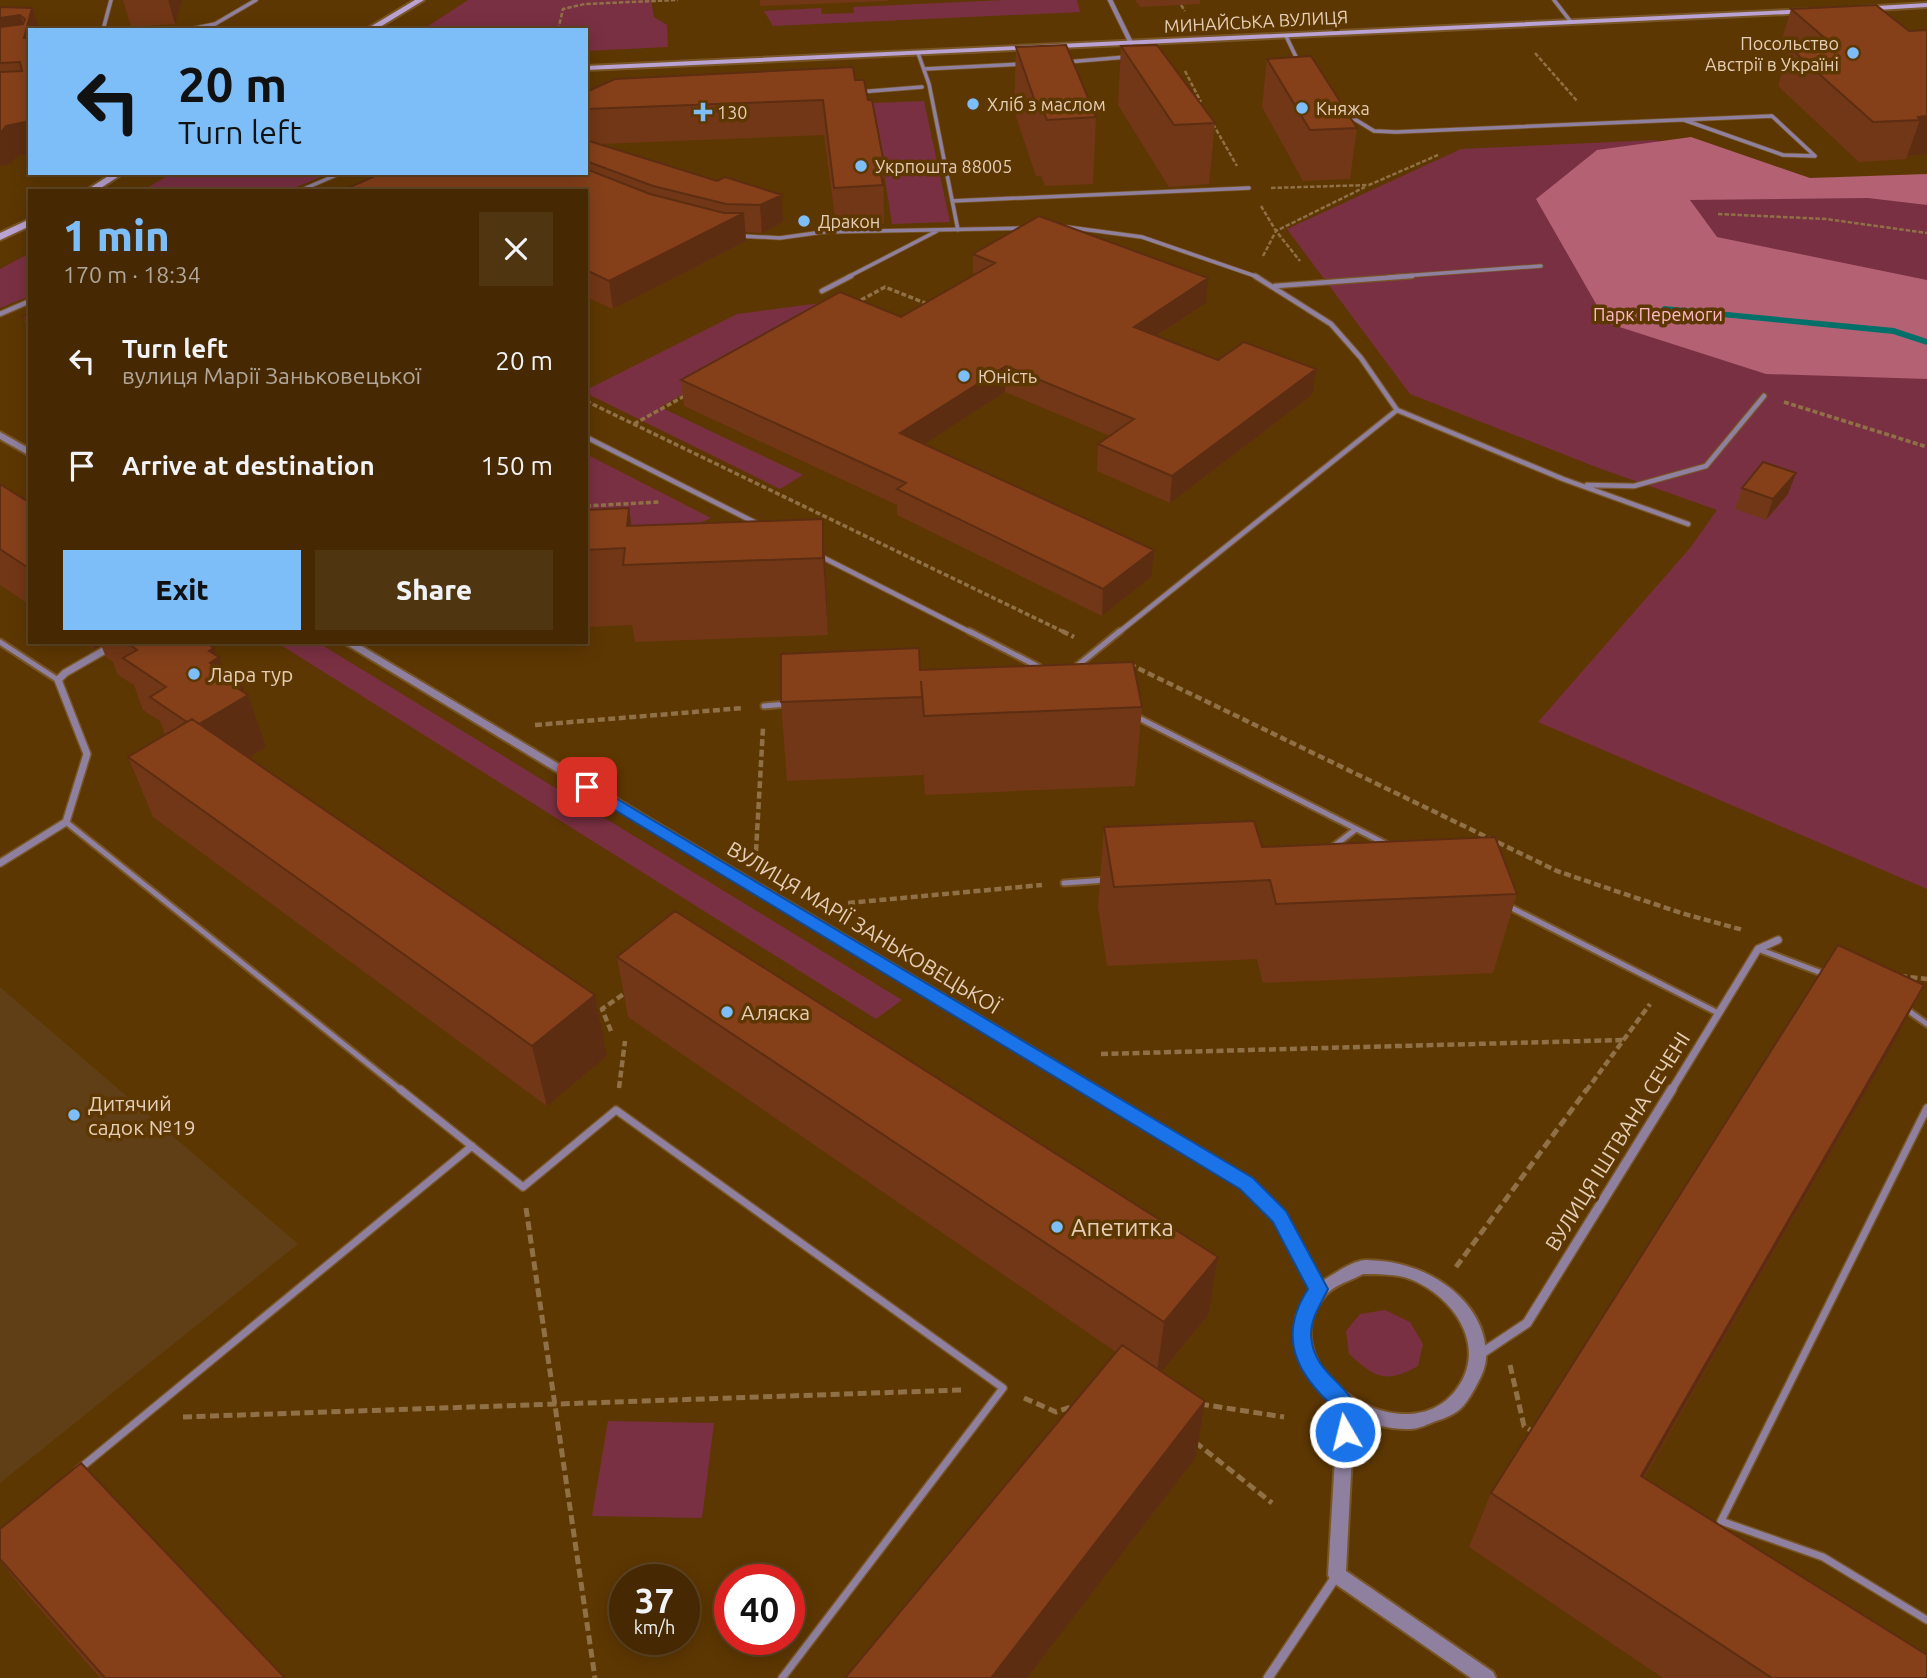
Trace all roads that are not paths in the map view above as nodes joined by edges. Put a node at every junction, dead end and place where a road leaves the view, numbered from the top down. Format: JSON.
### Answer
{"nodes":[{"id":1,"x":111,"y":0,"type":"edge"},
{"id":2,"x":256,"y":0,"type":"edge"},
{"id":3,"x":420,"y":0,"type":"edge"},
{"id":4,"x":1110,"y":0,"type":"edge"},
{"id":5,"x":1554,"y":0,"type":"edge"},
{"id":6,"x":1927,"y":5,"type":"edge"},
{"id":7,"x":1845,"y":9,"type":"edge"},
{"id":8,"x":1818,"y":10,"type":"edge"},
{"id":9,"x":1570,"y":22,"type":"junction"},
{"id":10,"x":104,"y":28,"type":"edge"},
{"id":11,"x":196,"y":28,"type":"edge"},
{"id":12,"x":372,"y":28,"type":"edge"},
{"id":13,"x":1286,"y":36,"type":"junction"},
{"id":14,"x":1131,"y":43,"type":"junction"},
{"id":15,"x":918,"y":53,"type":"junction"},
{"id":16,"x":1058,"y":62,"type":"edge"},
{"id":17,"x":1031,"y":64,"type":"edge"},
{"id":18,"x":1300,"y":65,"type":"edge"},
{"id":19,"x":588,"y":68,"type":"edge"},
{"id":20,"x":924,"y":69,"type":"junction"},
{"id":21,"x":922,"y":87,"type":"dead end"},
{"id":22,"x":848,"y":93,"type":"edge"},
{"id":23,"x":1343,"y":111,"type":"edge"},
{"id":24,"x":1684,"y":120,"type":"junction"},
{"id":25,"x":117,"y":175,"type":"edge"},
{"id":26,"x":336,"y":175,"type":"edge"},
{"id":27,"x":1250,"y":188,"type":"road end"},
{"id":28,"x":92,"y":189,"type":"edge"},
{"id":29,"x":304,"y":189,"type":"edge"},
{"id":30,"x":952,"y":201,"type":"junction"},
{"id":31,"x":28,"y":223,"type":"edge"},
{"id":32,"x":1035,"y":227,"type":"edge"},
{"id":33,"x":1062,"y":228,"type":"edge"},
{"id":34,"x":940,"y":230,"type":"junction"},
{"id":35,"x":958,"y":230,"type":"junction"},
{"id":36,"x":728,"y":236,"type":"edge"},
{"id":37,"x":0,"y":237,"type":"edge"},
{"id":38,"x":1541,"y":266,"type":"dead end"},
{"id":39,"x":1275,"y":286,"type":"junction"},
{"id":40,"x":822,"y":291,"type":"dead end"},
{"id":41,"x":28,"y":302,"type":"edge"},
{"id":42,"x":0,"y":314,"type":"edge"},
{"id":43,"x":1764,"y":396,"type":"road end"},
{"id":44,"x":1397,"y":410,"type":"junction"},
{"id":45,"x":0,"y":435,"type":"edge"},
{"id":46,"x":588,"y":438,"type":"edge"},
{"id":47,"x":28,"y":452,"type":"edge"},
{"id":48,"x":1581,"y":485,"type":"junction"},
{"id":49,"x":753,"y":522,"type":"junction"},
{"id":50,"x":1688,"y":524,"type":"dead end"},
{"id":51,"x":741,"y":528,"type":"edge"},
{"id":52,"x":765,"y":528,"type":"edge"},
{"id":53,"x":814,"y":553,"type":"edge"},
{"id":54,"x":0,"y":642,"type":"edge"},
{"id":55,"x":115,"y":644,"type":"edge"},
{"id":56,"x":350,"y":644,"type":"edge"},
{"id":57,"x":1071,"y":672,"type":"edge"},
{"id":58,"x":1049,"y":673,"type":"edge"},
{"id":59,"x":58,"y":680,"type":"junction"},
{"id":60,"x":791,"y":704,"type":"edge"},
{"id":61,"x":764,"y":706,"type":"road end"},
{"id":62,"x":1123,"y":710,"type":"edge"},
{"id":63,"x":66,"y":822,"type":"junction"},
{"id":64,"x":1356,"y":829,"type":"junction"},
{"id":65,"x":1393,"y":848,"type":"edge"},
{"id":66,"x":1326,"y":852,"type":"edge"},
{"id":67,"x":0,"y":863,"type":"edge"},
{"id":68,"x":1117,"y":879,"type":"edge"},
{"id":69,"x":1064,"y":883,"type":"road end"},
{"id":70,"x":1504,"y":904,"type":"edge"},
{"id":71,"x":1778,"y":940,"type":"road end"},
{"id":72,"x":1758,"y":949,"type":"junction"},
{"id":73,"x":1833,"y":978,"type":"edge"},
{"id":74,"x":1896,"y":1003,"type":"edge"},
{"id":75,"x":1718,"y":1013,"type":"junction"},
{"id":76,"x":1927,"y":1024,"type":"edge"},
{"id":77,"x":1927,"y":1108,"type":"edge"},
{"id":78,"x":472,"y":1146,"type":"junction"},
{"id":79,"x":1318,"y":1289,"type":"junction"},
{"id":80,"x":1479,"y":1355,"type":"junction"},
{"id":81,"x":1346,"y":1405,"type":"junction"},
{"id":82,"x":70,"y":1476,"type":"edge"},
{"id":83,"x":1337,"y":1574,"type":"junction"},
{"id":84,"x":1927,"y":1620,"type":"edge"},
{"id":85,"x":782,"y":1678,"type":"edge"},
{"id":86,"x":1268,"y":1678,"type":"edge"},
{"id":87,"x":1487,"y":1678,"type":"edge"}],
"edges":[{"from":1,"to":10,"type":"lane"},
{"from":2,"to":11,"type":"lane"},
{"from":3,"to":12,"type":"main road"},
{"from":4,"to":14,"type":"street"},
{"from":5,"to":9,"type":"lane"},
{"from":6,"to":7,"type":"main road"},
{"from":8,"to":9,"type":"main road","name":"МИНАЙСЬКА ВУЛИЦЯ"},
{"from":9,"to":13,"type":"main road","name":"МИНАЙСЬКА ВУЛИЦЯ"},
{"from":13,"to":14,"type":"main road","name":"МИНАЙСЬКА ВУЛИЦЯ"},
{"from":13,"to":18,"type":"lane"},
{"from":14,"to":15,"type":"main road","name":"МИНАЙСЬКА ВУЛИЦЯ"},
{"from":14,"to":16,"type":"lane"},
{"from":15,"to":19,"type":"main road","name":"МИНАЙСЬКА ВУЛИЦЯ"},
{"from":15,"to":20,"type":"lane"},
{"from":17,"to":20,"type":"lane"},
{"from":20,"to":30,"type":"lane"},
{"from":21,"to":22,"type":"street"},
{"from":23,"to":24,"type":"lane"},
{"from":24,"to":24,"type":"lane"},
{"from":25,"to":28,"type":"main road"},
{"from":26,"to":29,"type":"street"},
{"from":27,"to":30,"type":"lane"},
{"from":30,"to":35,"type":"lane"},
{"from":31,"to":37,"type":"main road"},
{"from":32,"to":35,"type":"lane"},
{"from":33,"to":39,"type":"lane"},
{"from":34,"to":35,"type":"lane"},
{"from":34,"to":36,"type":"lane"},
{"from":34,"to":40,"type":"lane"},
{"from":38,"to":39,"type":"lane"},
{"from":39,"to":44,"type":"lane"},
{"from":41,"to":42,"type":"street"},
{"from":43,"to":48,"type":"lane"},
{"from":44,"to":48,"type":"lane"},
{"from":44,"to":57,"type":"lane"},
{"from":45,"to":47,"type":"street"},
{"from":46,"to":49,"type":"lane"},
{"from":48,"to":50,"type":"lane"},
{"from":49,"to":51,"type":"lane"},
{"from":49,"to":52,"type":"lane"},
{"from":53,"to":58,"type":"lane"},
{"from":54,"to":59,"type":"lane"},
{"from":55,"to":59,"type":"street"},
{"from":56,"to":79,"type":"street","name":"ВУЛИЦЯ МАРІЇ ЗАНЬКОВЕЦЬКОЇ"},
{"from":59,"to":63,"type":"street"},
{"from":60,"to":61,"type":"lane"},
{"from":62,"to":64,"type":"lane"},
{"from":63,"to":67,"type":"street"},
{"from":63,"to":78,"type":"lane"},
{"from":64,"to":65,"type":"lane"},
{"from":64,"to":66,"type":"lane"},
{"from":68,"to":69,"type":"lane"},
{"from":70,"to":75,"type":"lane"},
{"from":71,"to":72,"type":"street"},
{"from":72,"to":73,"type":"lane"},
{"from":72,"to":75,"type":"street","name":"ВУЛИЦЯ ІШТВАНА СЕЧЕНІ"},
{"from":74,"to":76,"type":"lane"},
{"from":75,"to":80,"type":"street","name":"ВУЛИЦЯ ІШТВАНА СЕЧЕНІ"},
{"from":77,"to":84,"type":"lane"},
{"from":78,"to":82,"type":"lane"},
{"from":78,"to":85,"type":"lane"},
{"from":79,"to":80,"type":"street"},
{"from":79,"to":81,"type":"street"},
{"from":80,"to":81,"type":"street"},
{"from":81,"to":83,"type":"street"},
{"from":83,"to":86,"type":"street"},
{"from":83,"to":87,"type":"street"}]}
